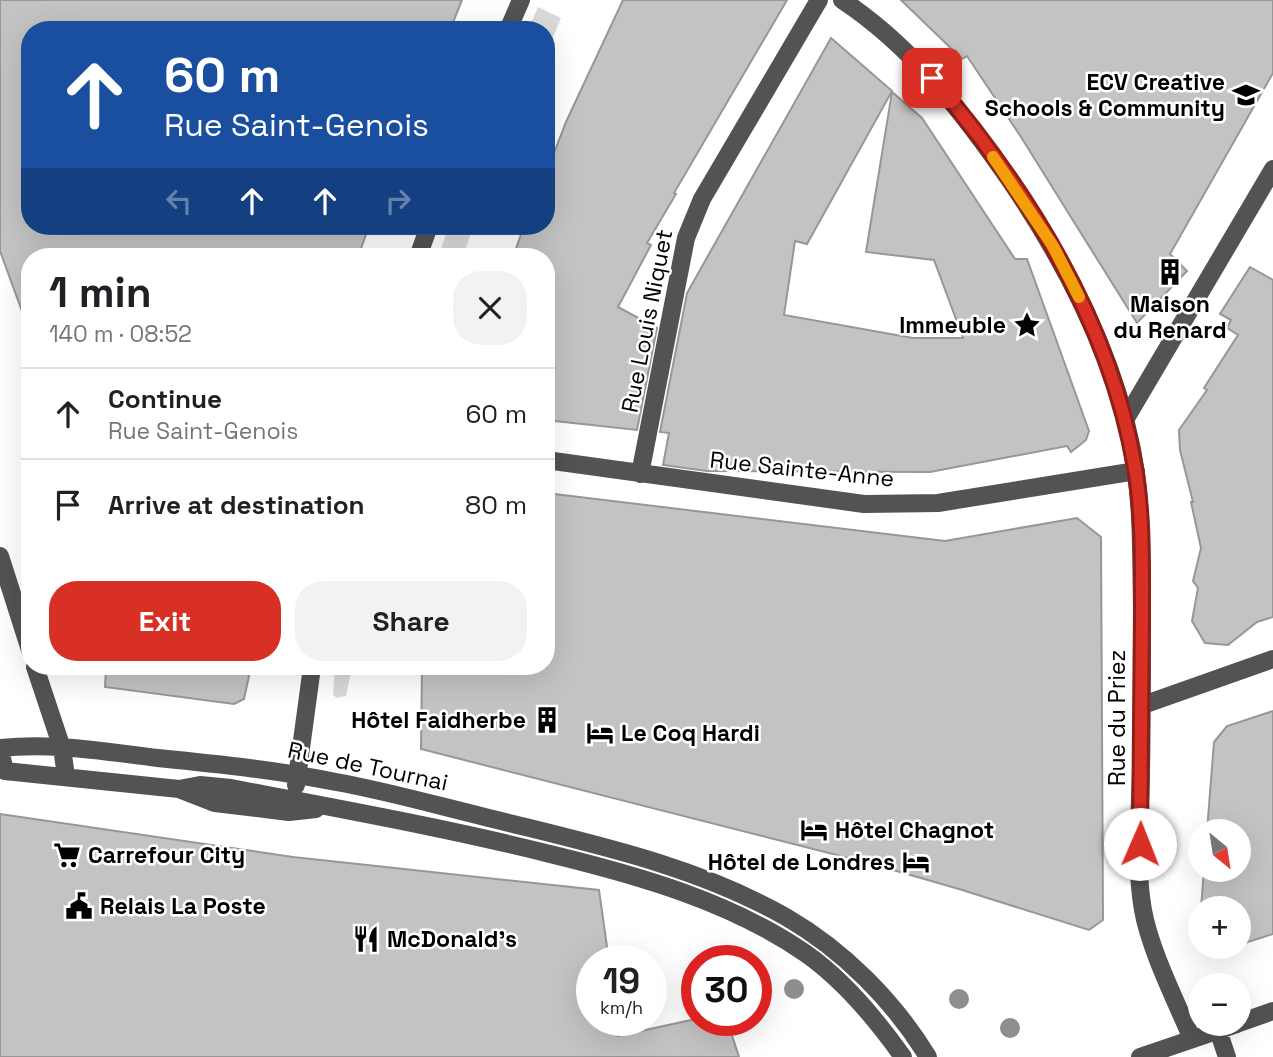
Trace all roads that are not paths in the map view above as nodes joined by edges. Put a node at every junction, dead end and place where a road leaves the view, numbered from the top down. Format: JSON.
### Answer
{"nodes":[{"id":1,"x":521,"y":0,"type":"edge"},
{"id":2,"x":819,"y":0,"type":"edge"},
{"id":3,"x":842,"y":0,"type":"edge"},
{"id":4,"x":512,"y":21,"type":"edge"},
{"id":5,"x":1273,"y":169,"type":"edge"},
{"id":6,"x":1125,"y":420,"type":"junction"},
{"id":7,"x":555,"y":461,"type":"edge"},
{"id":8,"x":1136,"y":471,"type":"junction"},
{"id":9,"x":640,"y":474,"type":"junction"},
{"id":10,"x":0,"y":556,"type":"edge"},
{"id":11,"x":21,"y":622,"type":"edge"},
{"id":12,"x":1273,"y":659,"type":"edge"},
{"id":13,"x":38,"y":675,"type":"edge"},
{"id":14,"x":311,"y":675,"type":"edge"},
{"id":15,"x":1143,"y":705,"type":"junction"},
{"id":16,"x":62,"y":748,"type":"junction"},
{"id":17,"x":0,"y":749,"type":"edge"},
{"id":18,"x":297,"y":775,"type":"junction"},
{"id":19,"x":66,"y":776,"type":"junction"},
{"id":20,"x":179,"y":789,"type":"junction"},
{"id":21,"x":295,"y":799,"type":"junction"},
{"id":22,"x":334,"y":807,"type":"junction"},
{"id":23,"x":1273,"y":1011,"type":"edge"},
{"id":24,"x":1251,"y":1019,"type":"edge"},
{"id":25,"x":1201,"y":1036,"type":"edge"},
{"id":26,"x":1220,"y":1036,"type":"edge"},
{"id":27,"x":1192,"y":1039,"type":"junction"},
{"id":28,"x":903,"y":1057,"type":"edge"},
{"id":29,"x":928,"y":1057,"type":"edge"},
{"id":30,"x":1140,"y":1057,"type":"edge"},
{"id":31,"x":1227,"y":1057,"type":"edge"}],
"edges":[{"from":1,"to":4,"type":"street"},
{"from":2,"to":9,"type":"street","name":"Rue Louis Niquet"},
{"from":3,"to":6,"type":"street","name":"Rue du Priez"},
{"from":5,"to":6,"type":"street"},
{"from":6,"to":8,"type":"street","name":"Rue du Priez"},
{"from":7,"to":9,"type":"street","name":"Rue Sainte-Anne"},
{"from":8,"to":9,"type":"street","name":"Rue Sainte-Anne"},
{"from":8,"to":15,"type":"street","name":"Rue du Priez"},
{"from":10,"to":11,"type":"street"},
{"from":12,"to":15,"type":"street"},
{"from":13,"to":16,"type":"street"},
{"from":14,"to":18,"type":"street"},
{"from":15,"to":27,"type":"street","name":"Rue du Priez"},
{"from":16,"to":17,"type":"street","name":"Rue de Tournai"},
{"from":16,"to":18,"type":"street","name":"Rue de Tournai"},
{"from":16,"to":19,"type":"street"},
{"from":17,"to":19,"type":"street","name":"Rue de Tournai"},
{"from":18,"to":21,"type":"street"},
{"from":18,"to":29,"type":"street","name":"Rue de Tournai"},
{"from":19,"to":20,"type":"street","name":"Rue de Tournai"},
{"from":20,"to":21,"type":"street","name":"Rue de Tournai"},
{"from":20,"to":22,"type":"street","name":"Rue de Tournai"},
{"from":21,"to":22,"type":"street","name":"Rue de Tournai"},
{"from":22,"to":28,"type":"street","name":"Rue de Tournai"},
{"from":23,"to":24,"type":"street"},
{"from":25,"to":27,"type":"street"},
{"from":26,"to":31,"type":"street"},
{"from":27,"to":30,"type":"street"}]}
